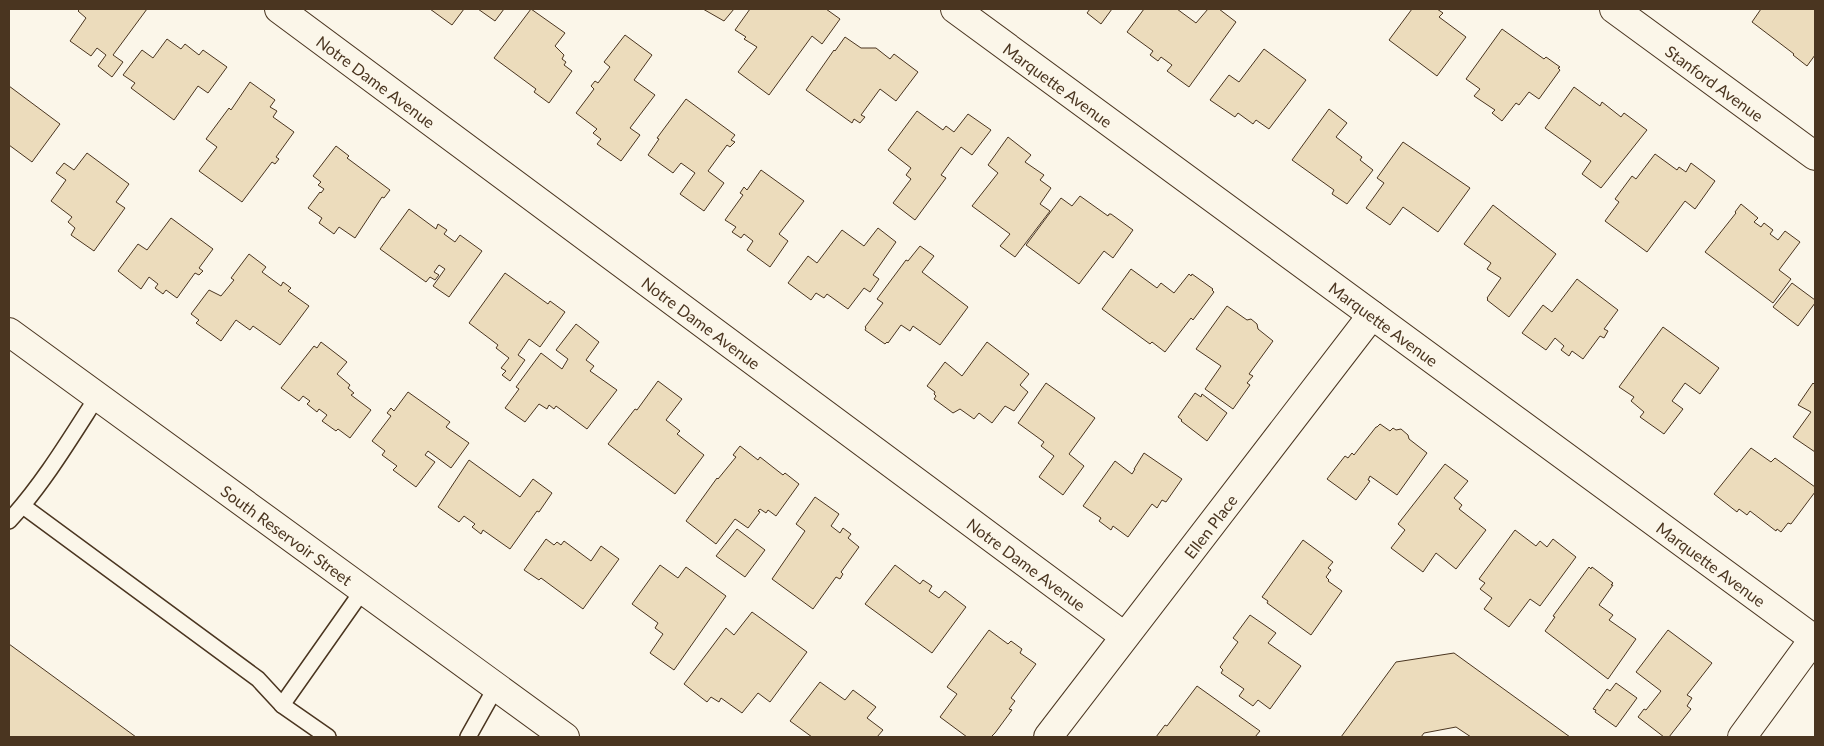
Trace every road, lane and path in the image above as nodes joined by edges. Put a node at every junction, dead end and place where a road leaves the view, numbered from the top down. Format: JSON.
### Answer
{"nodes":[{"id":1,"x":279,"y":9,"type":"edge"},
{"id":2,"x":954,"y":9,"type":"edge"},
{"id":3,"x":1614,"y":9,"type":"edge"},
{"id":4,"x":1815,"y":156,"type":"edge"},
{"id":5,"x":1372,"y":315,"type":"junction"},
{"id":6,"x":9,"y":332,"type":"edge"},
{"id":7,"x":97,"y":397,"type":"junction"},
{"id":8,"x":23,"y":506,"type":"junction"},
{"id":9,"x":9,"y":521,"type":"edge"},
{"id":10,"x":363,"y":590,"type":"junction"},
{"id":11,"x":1124,"y":636,"type":"junction"},
{"id":12,"x":1815,"y":638,"type":"edge"},
{"id":13,"x":496,"y":687,"type":"junction"},
{"id":14,"x":282,"y":705,"type":"junction"},
{"id":15,"x":562,"y":736,"type":"edge"},
{"id":16,"x":328,"y":737,"type":"edge"},
{"id":17,"x":468,"y":737,"type":"edge"},
{"id":18,"x":1048,"y":737,"type":"edge"},
{"id":19,"x":1742,"y":737,"type":"edge"}],
"edges":[{"from":1,"to":11,"type":"street","name":"Notre Dame Avenue"},
{"from":2,"to":5,"type":"street","name":"Marquette Avenue"},
{"from":3,"to":4,"type":"street","name":"Stanford Avenue"},
{"from":5,"to":11,"type":"street","name":"Ellen Place"},
{"from":5,"to":12,"type":"street","name":"Marquette Avenue"},
{"from":6,"to":7,"type":"street","name":"South Reservoir Street"},
{"from":7,"to":8,"type":"lane"},
{"from":7,"to":10,"type":"street","name":"South Reservoir Street"},
{"from":8,"to":9,"type":"lane"},
{"from":8,"to":14,"type":"lane"},
{"from":10,"to":13,"type":"street","name":"South Reservoir Street"},
{"from":10,"to":14,"type":"lane"},
{"from":11,"to":18,"type":"street","name":"Ellen Place"},
{"from":12,"to":19,"type":"street"},
{"from":13,"to":15,"type":"street","name":"South Reservoir Street"},
{"from":13,"to":17,"type":"lane"},
{"from":14,"to":16,"type":"lane"}]}
